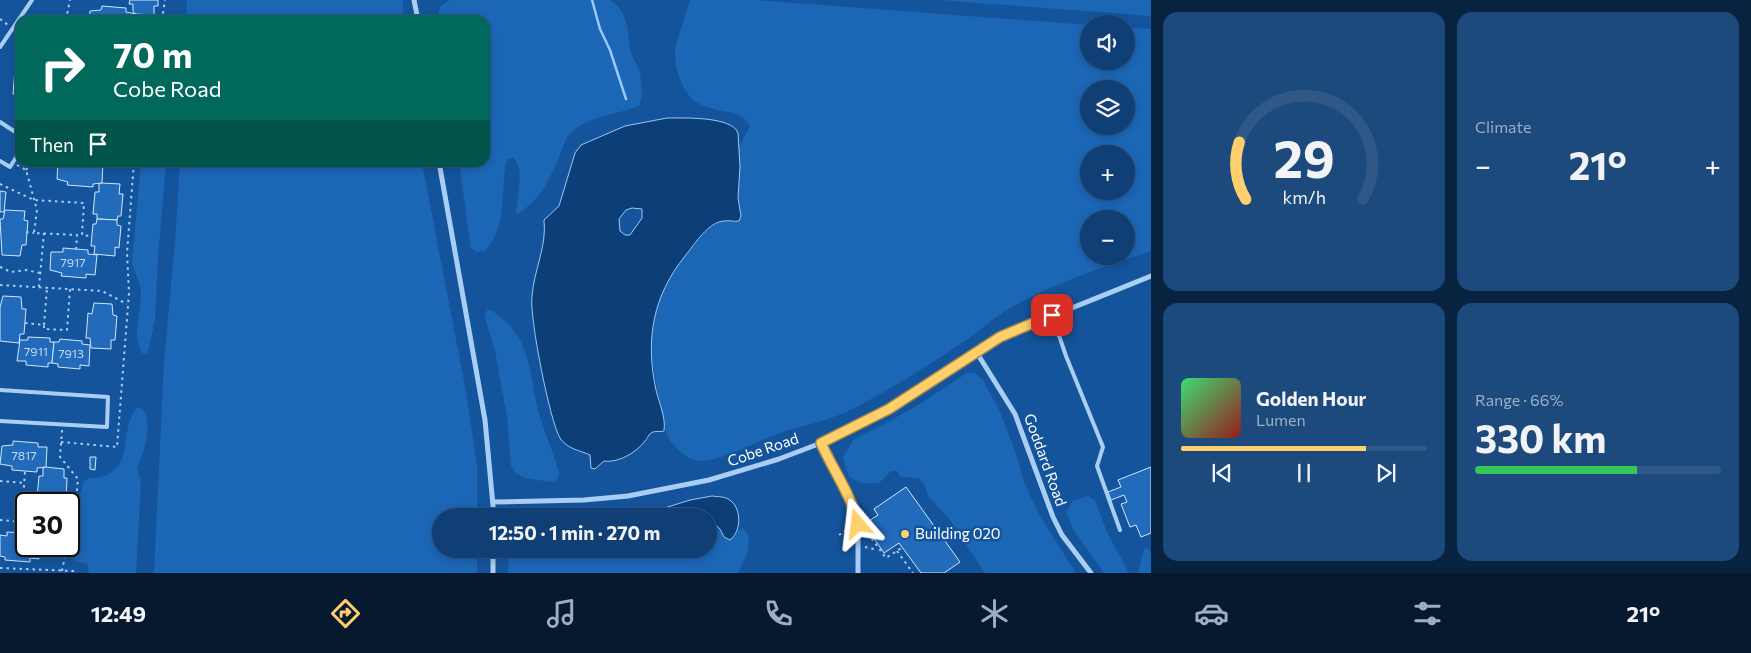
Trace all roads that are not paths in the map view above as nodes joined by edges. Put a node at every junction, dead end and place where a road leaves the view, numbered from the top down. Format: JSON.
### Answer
{"nodes":[{"id":1,"x":32,"y":0,"type":"edge"},
{"id":2,"x":414,"y":0,"type":"edge"},
{"id":3,"x":418,"y":0,"type":"edge"},
{"id":4,"x":22,"y":15,"type":"edge"},
{"id":5,"x":418,"y":15,"type":"edge"},
{"id":6,"x":419,"y":15,"type":"edge"},
{"id":7,"x":15,"y":25,"type":"edge"},
{"id":8,"x":0,"y":47,"type":"edge"},
{"id":9,"x":0,"y":122,"type":"edge"},
{"id":10,"x":15,"y":131,"type":"edge"},
{"id":11,"x":15,"y":158,"type":"edge"},
{"id":12,"x":0,"y":161,"type":"edge"},
{"id":13,"x":440,"y":167,"type":"edge"},
{"id":14,"x":1151,"y":276,"type":"edge"},
{"id":15,"x":1052,"y":315,"type":"junction"},
{"id":16,"x":977,"y":353,"type":"junction"},
{"id":17,"x":0,"y":390,"type":"edge"},
{"id":18,"x":0,"y":421,"type":"edge"},
{"id":19,"x":821,"y":443,"type":"junction"},
{"id":20,"x":493,"y":502,"type":"junction"},
{"id":21,"x":493,"y":508,"type":"edge"},
{"id":22,"x":1120,"y":530,"type":"dead end"},
{"id":23,"x":494,"y":558,"type":"edge"},
{"id":24,"x":493,"y":573,"type":"edge"},
{"id":25,"x":858,"y":573,"type":"edge"},
{"id":26,"x":1091,"y":573,"type":"edge"}],
"edges":[{"from":1,"to":4,"type":"lane"},
{"from":2,"to":5,"type":"street"},
{"from":3,"to":6,"type":"street"},
{"from":7,"to":8,"type":"lane"},
{"from":9,"to":10,"type":"lane"},
{"from":11,"to":12,"type":"lane"},
{"from":13,"to":20,"type":"street"},
{"from":14,"to":15,"type":"street","name":"Cobe Road"},
{"from":15,"to":16,"type":"street","name":"Cobe Road"},
{"from":15,"to":22,"type":"lane"},
{"from":16,"to":19,"type":"street","name":"Cobe Road"},
{"from":16,"to":26,"type":"street","name":"Goddard Road"},
{"from":17,"to":18,"type":"lane"},
{"from":19,"to":20,"type":"street","name":"Cobe Road"},
{"from":19,"to":25,"type":"street"},
{"from":20,"to":21,"type":"street"},
{"from":23,"to":24,"type":"street"}]}
